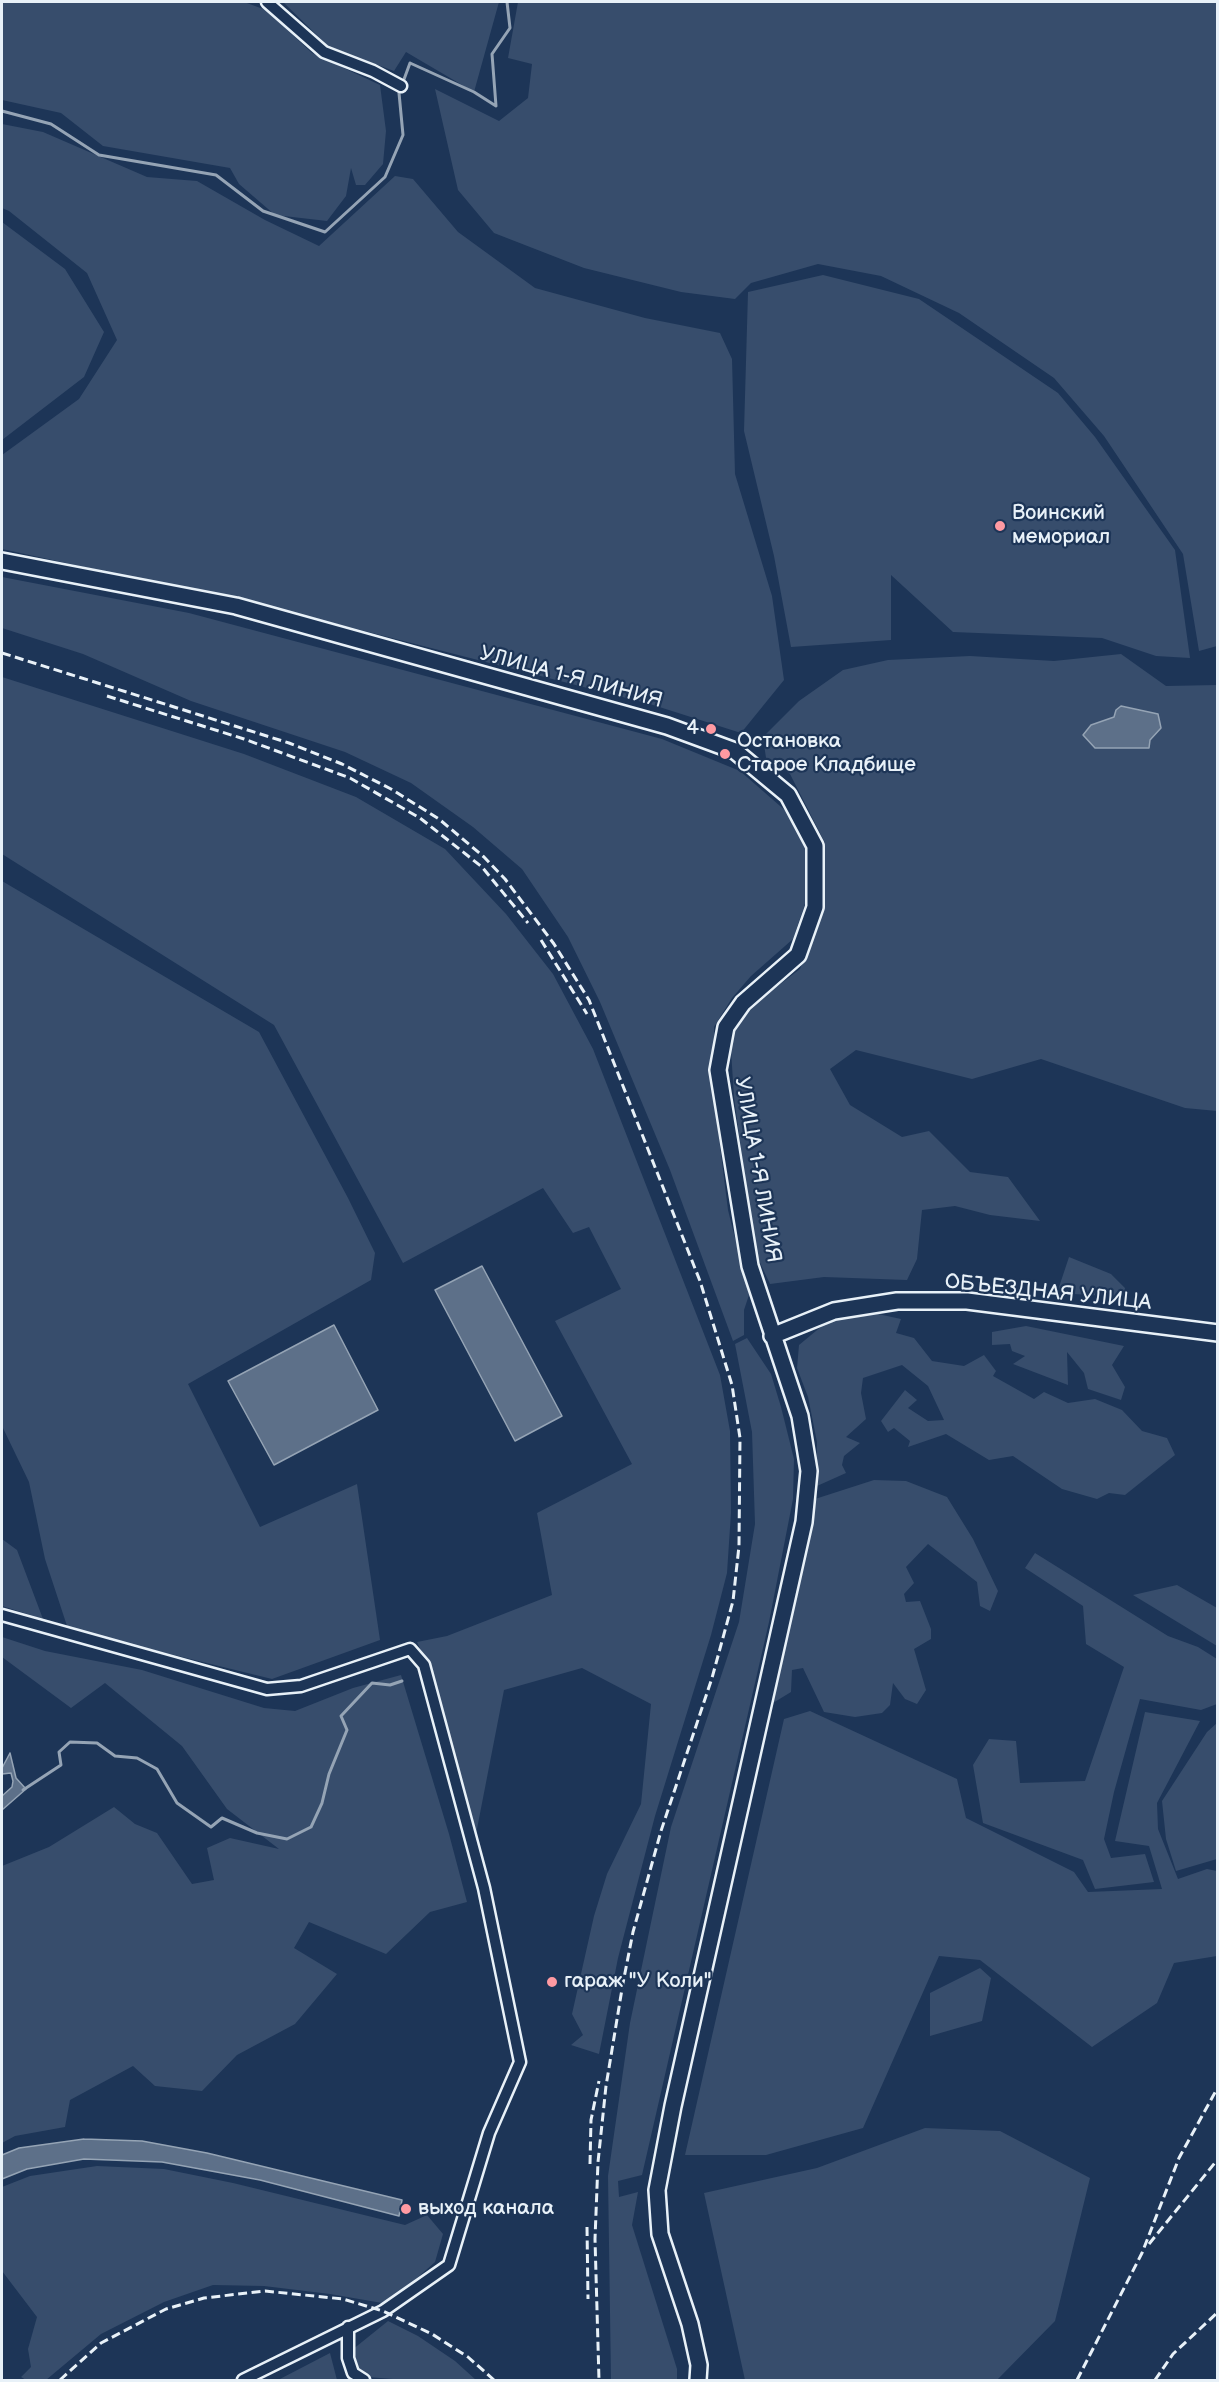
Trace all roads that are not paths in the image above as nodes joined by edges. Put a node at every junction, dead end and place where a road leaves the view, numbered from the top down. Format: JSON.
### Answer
{"nodes":[{"id":1,"x":267,"y":2,"type":"edge"},
{"id":2,"x":401,"y":86,"type":"dead end"},
{"id":3,"x":2,"y":561,"type":"edge"},
{"id":4,"x":1218,"y":1333,"type":"edge"},
{"id":5,"x":772,"y":1336,"type":"junction"},
{"id":6,"x":2,"y":1616,"type":"edge"},
{"id":7,"x":348,"y":2327,"type":"junction"},
{"id":8,"x":243,"y":2380,"type":"edge"},
{"id":9,"x":364,"y":2380,"type":"edge"},
{"id":10,"x":698,"y":2380,"type":"edge"}],
"edges":[{"from":1,"to":2,"type":"street"},
{"from":3,"to":5,"type":"main road","name":"УЛИЦА 1-Я ЛИНИЯ"},
{"from":4,"to":5,"type":"main road","name":"ОБЪЕЗДНАЯ УЛИЦА"},
{"from":5,"to":10,"type":"main road","name":"УЛИЦА 1-Я ЛИНИЯ"},
{"from":6,"to":7,"type":"street"},
{"from":7,"to":8,"type":"street"},
{"from":7,"to":9,"type":"street"}]}
